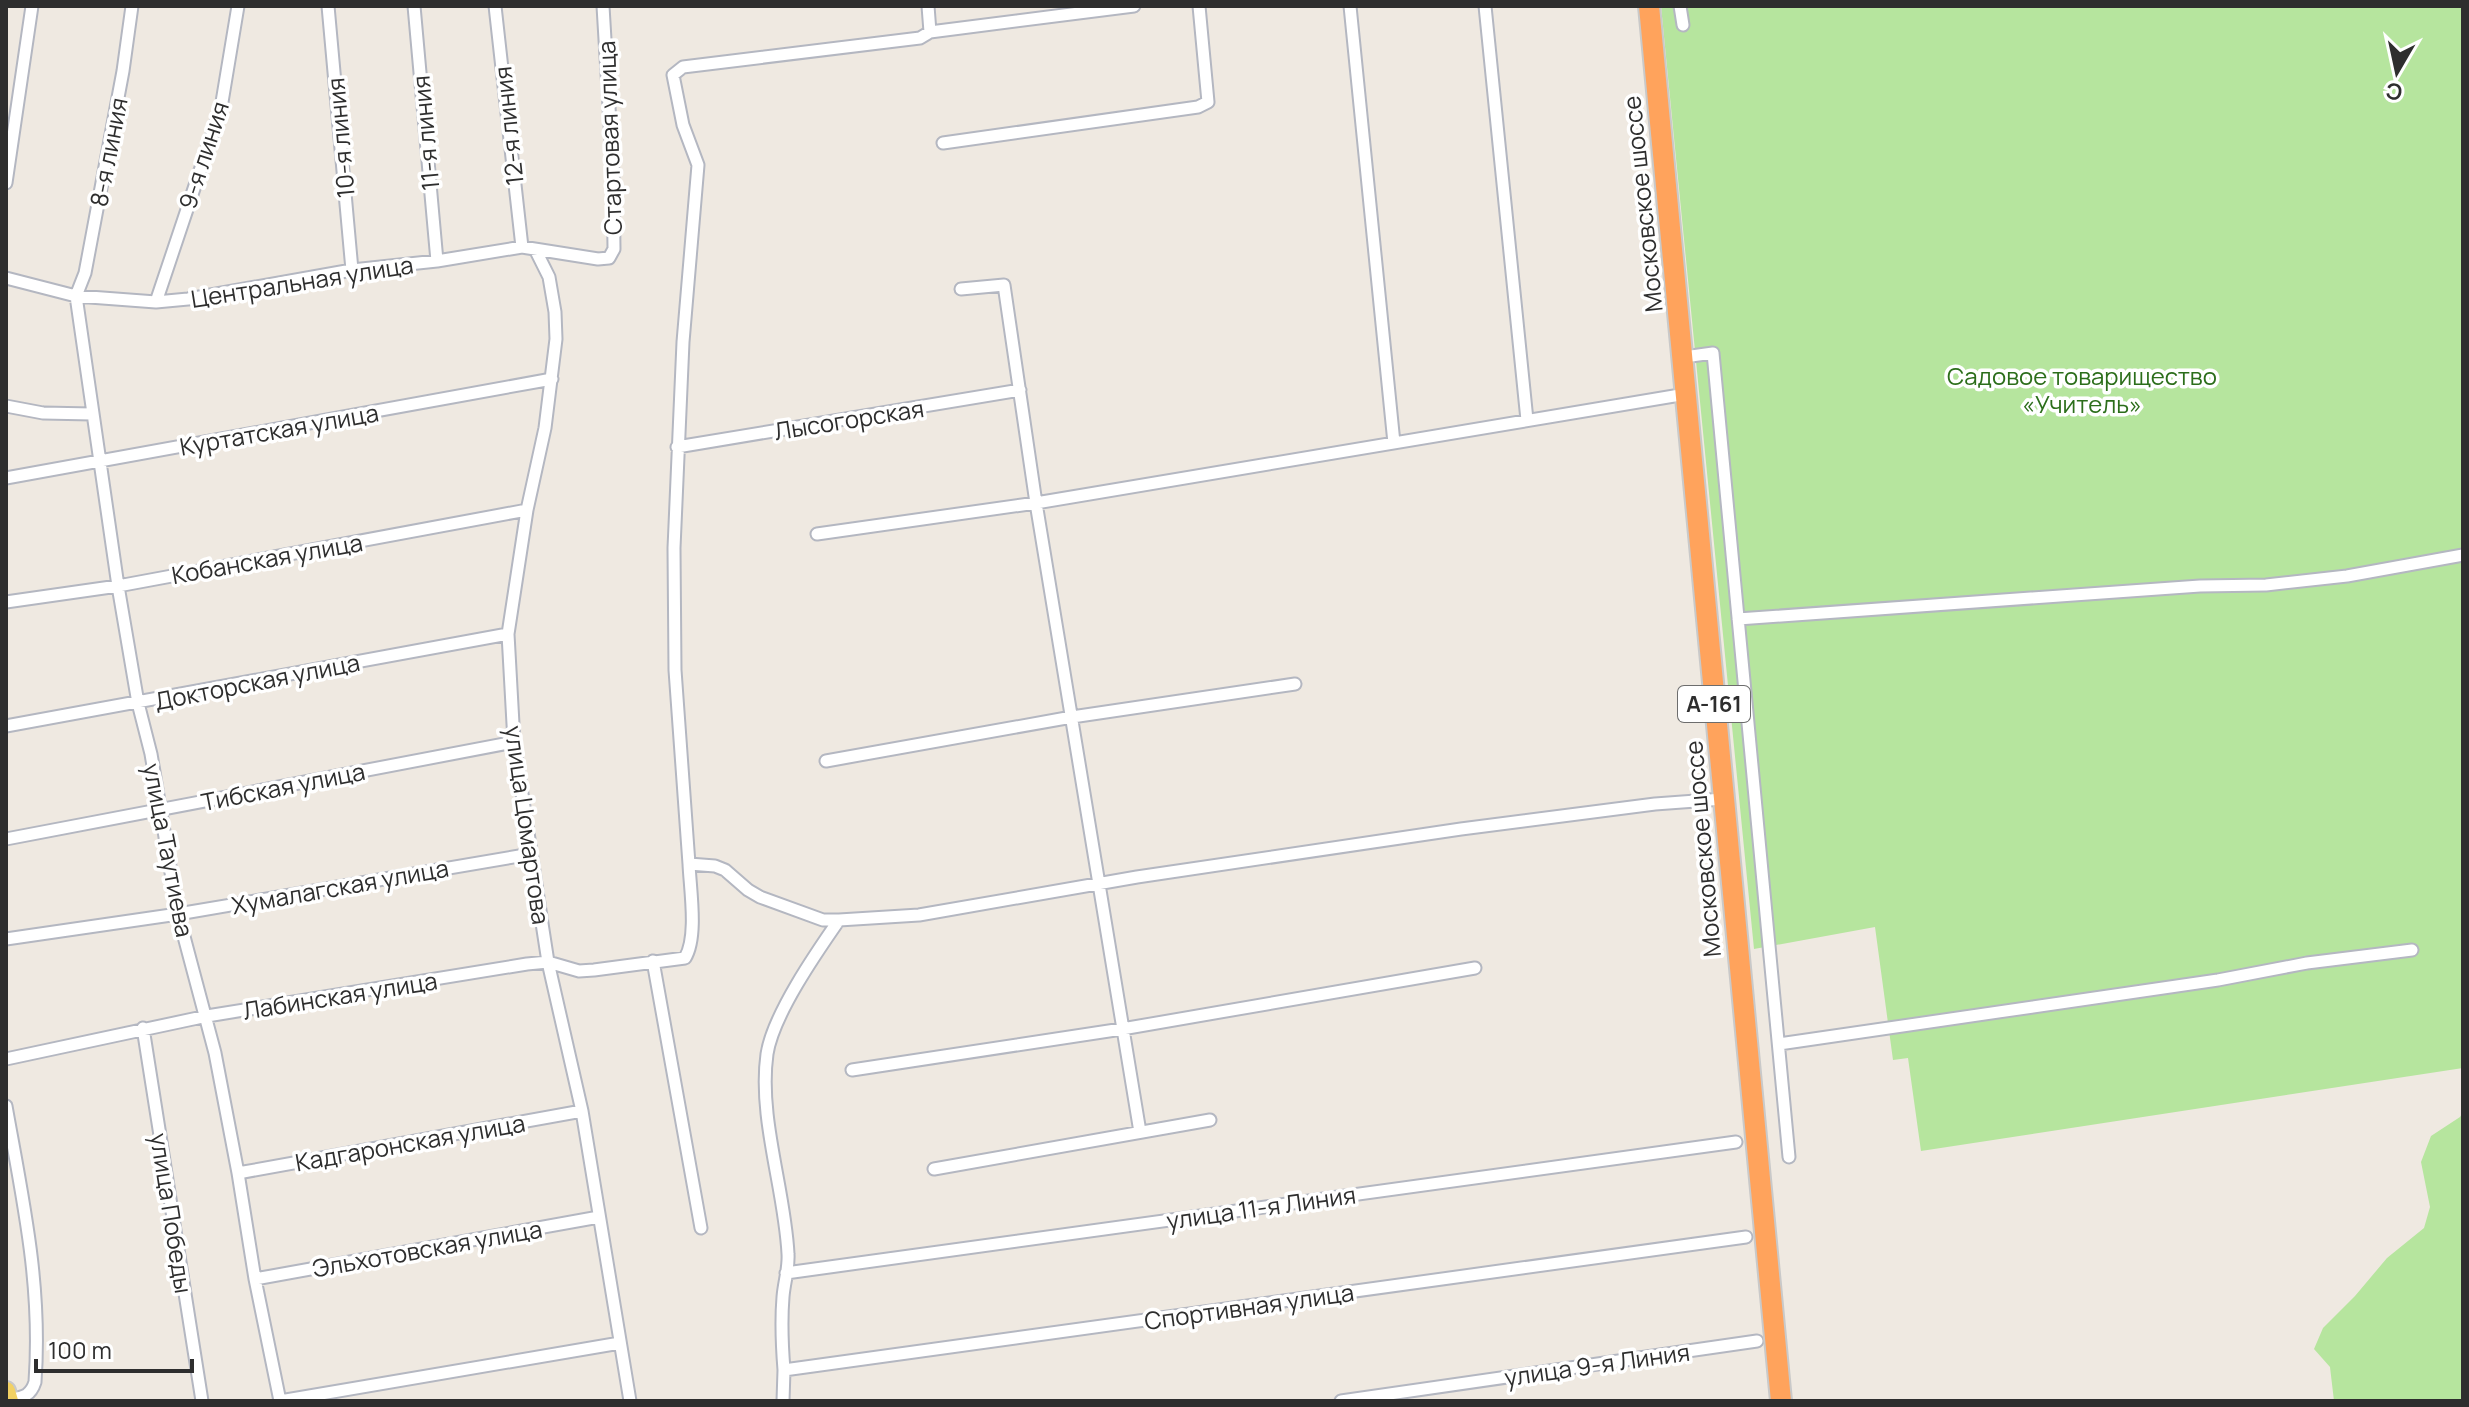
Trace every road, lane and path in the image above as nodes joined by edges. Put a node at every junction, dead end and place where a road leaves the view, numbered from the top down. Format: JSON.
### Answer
{"nodes":[{"id":1,"x":32,"y":6,"type":"edge"},
{"id":2,"x":132,"y":6,"type":"edge"},
{"id":3,"x":238,"y":6,"type":"edge"},
{"id":4,"x":328,"y":6,"type":"edge"},
{"id":5,"x":414,"y":6,"type":"edge"},
{"id":6,"x":495,"y":6,"type":"edge"},
{"id":7,"x":603,"y":6,"type":"edge"},
{"id":8,"x":928,"y":6,"type":"edge"},
{"id":9,"x":1134,"y":6,"type":"edge"},
{"id":10,"x":1199,"y":6,"type":"edge"},
{"id":11,"x":1350,"y":6,"type":"edge"},
{"id":12,"x":1485,"y":6,"type":"edge"},
{"id":13,"x":1649,"y":6,"type":"edge"},
{"id":14,"x":1680,"y":6,"type":"edge"},
{"id":15,"x":1683,"y":25,"type":"dead end"},
{"id":16,"x":930,"y":32,"type":"junction"},
{"id":17,"x":943,"y":143,"type":"dead end"},
{"id":18,"x":6,"y":183,"type":"edge"},
{"id":19,"x":522,"y":247,"type":"junction"},
{"id":20,"x":535,"y":249,"type":"junction"},
{"id":21,"x":598,"y":259,"type":"joint"},
{"id":22,"x":437,"y":261,"type":"junction"},
{"id":23,"x":352,"y":270,"type":"junction"},
{"id":24,"x":6,"y":278,"type":"edge"},
{"id":25,"x":961,"y":289,"type":"dead end"},
{"id":26,"x":76,"y":296,"type":"junction"},
{"id":27,"x":156,"y":302,"type":"junction"},
{"id":28,"x":1684,"y":357,"type":"junction"},
{"id":29,"x":552,"y":379,"type":"junction"},
{"id":30,"x":1020,"y":390,"type":"junction"},
{"id":31,"x":1686,"y":394,"type":"junction"},
{"id":32,"x":6,"y":406,"type":"edge"},
{"id":33,"x":92,"y":414,"type":"junction"},
{"id":34,"x":1527,"y":420,"type":"junction"},
{"id":35,"x":1394,"y":443,"type":"junction"},
{"id":36,"x":677,"y":447,"type":"junction"},
{"id":37,"x":101,"y":461,"type":"junction"},
{"id":38,"x":6,"y":478,"type":"edge"},
{"id":39,"x":1036,"y":503,"type":"junction"},
{"id":40,"x":527,"y":510,"type":"junction"},
{"id":41,"x":817,"y":534,"type":"dead end"},
{"id":42,"x":2463,"y":555,"type":"edge"},
{"id":43,"x":118,"y":586,"type":"junction"},
{"id":44,"x":6,"y":602,"type":"edge"},
{"id":45,"x":1738,"y":619,"type":"junction"},
{"id":46,"x":508,"y":634,"type":"junction"},
{"id":47,"x":1295,"y":684,"type":"dead end"},
{"id":48,"x":138,"y":703,"type":"junction"},
{"id":49,"x":1072,"y":717,"type":"junction"},
{"id":50,"x":6,"y":726,"type":"edge"},
{"id":51,"x":514,"y":742,"type":"junction"},
{"id":52,"x":826,"y":761,"type":"dead end"},
{"id":53,"x":1723,"y":799,"type":"junction"},
{"id":54,"x":161,"y":809,"type":"junction"},
{"id":55,"x":6,"y":839,"type":"edge"},
{"id":56,"x":531,"y":854,"type":"junction"},
{"id":57,"x":689,"y":864,"type":"junction"},
{"id":58,"x":1100,"y":884,"type":"junction"},
{"id":59,"x":178,"y":914,"type":"junction"},
{"id":60,"x":839,"y":920,"type":"junction"},
{"id":61,"x":6,"y":939,"type":"edge"},
{"id":62,"x":2412,"y":950,"type":"dead end"},
{"id":63,"x":653,"y":961,"type":"junction"},
{"id":64,"x":548,"y":962,"type":"junction"},
{"id":65,"x":1475,"y":968,"type":"dead end"},
{"id":66,"x":207,"y":1016,"type":"junction"},
{"id":67,"x":143,"y":1028,"type":"junction"},
{"id":68,"x":1122,"y":1029,"type":"junction"},
{"id":69,"x":1779,"y":1044,"type":"junction"},
{"id":70,"x":6,"y":1059,"type":"edge"},
{"id":71,"x":852,"y":1070,"type":"dead end"},
{"id":72,"x":6,"y":1106,"type":"edge"},
{"id":73,"x":582,"y":1111,"type":"junction"},
{"id":74,"x":1210,"y":1120,"type":"dead end"},
{"id":75,"x":1140,"y":1132,"type":"junction"},
{"id":76,"x":1736,"y":1142,"type":"dead end"},
{"id":77,"x":1789,"y":1157,"type":"dead end"},
{"id":78,"x":934,"y":1169,"type":"dead end"},
{"id":79,"x":238,"y":1173,"type":"junction"},
{"id":80,"x":599,"y":1217,"type":"junction"},
{"id":81,"x":701,"y":1228,"type":"dead end"},
{"id":82,"x":1746,"y":1237,"type":"dead end"},
{"id":83,"x":786,"y":1273,"type":"junction"},
{"id":84,"x":255,"y":1279,"type":"junction"},
{"id":85,"x":1757,"y":1341,"type":"dead end"},
{"id":86,"x":620,"y":1343,"type":"junction"},
{"id":87,"x":784,"y":1370,"type":"junction"},
{"id":88,"x":7,"y":1398,"type":"edge"},
{"id":89,"x":202,"y":1401,"type":"edge"},
{"id":90,"x":280,"y":1401,"type":"edge"},
{"id":91,"x":630,"y":1401,"type":"edge"},
{"id":92,"x":783,"y":1401,"type":"edge"},
{"id":93,"x":1341,"y":1401,"type":"edge"},
{"id":94,"x":1781,"y":1401,"type":"edge"}],
"edges":[{"from":1,"to":18,"type":"street"},
{"from":2,"to":26,"type":"street","name":"8-я линия"},
{"from":3,"to":27,"type":"street","name":"9-я линия"},
{"from":4,"to":23,"type":"street","name":"10-я линия"},
{"from":5,"to":22,"type":"street","name":"11-я линия"},
{"from":6,"to":19,"type":"street","name":"12-я линия"},
{"from":7,"to":21,"type":"street","name":"Стартовая улица"},
{"from":8,"to":16,"type":"street"},
{"from":9,"to":16,"type":"street"},
{"from":10,"to":17,"type":"street"},
{"from":11,"to":35,"type":"street"},
{"from":12,"to":34,"type":"street"},
{"from":13,"to":28,"type":"highway","name":"Московское шоссе","number":"А-161"},
{"from":14,"to":15,"type":"street"},
{"from":16,"to":36,"type":"street"},
{"from":19,"to":20,"type":"street","name":"Центральная улица"},
{"from":19,"to":22,"type":"street","name":"Центральная улица"},
{"from":20,"to":21,"type":"street","name":"Центральная улица"},
{"from":20,"to":29,"type":"street","name":"улица Цомартова"},
{"from":22,"to":23,"type":"street","name":"Центральная улица"},
{"from":23,"to":27,"type":"street","name":"Центральная улица"},
{"from":24,"to":26,"type":"street","name":"Центральная улица"},
{"from":25,"to":30,"type":"street"},
{"from":26,"to":27,"type":"street","name":"Центральная улица"},
{"from":26,"to":33,"type":"street","name":"улица Таутиева"},
{"from":28,"to":31,"type":"highway","name":"Московское шоссе","number":"А-161"},
{"from":28,"to":45,"type":"street"},
{"from":29,"to":37,"type":"street","name":"Куртатская улица"},
{"from":29,"to":40,"type":"street","name":"улица Цомартова"},
{"from":30,"to":36,"type":"street","name":"Лысогорская"},
{"from":30,"to":39,"type":"street"},
{"from":31,"to":34,"type":"street"},
{"from":31,"to":53,"type":"highway","name":"Московское шоссе","number":"А-161"},
{"from":32,"to":33,"type":"street"},
{"from":33,"to":37,"type":"street","name":"улица Таутиева"},
{"from":34,"to":35,"type":"street"},
{"from":35,"to":39,"type":"street"},
{"from":36,"to":57,"type":"street"},
{"from":37,"to":38,"type":"street","name":"Куртатская улица"},
{"from":37,"to":43,"type":"street","name":"улица Таутиева"},
{"from":39,"to":41,"type":"street"},
{"from":39,"to":49,"type":"street"},
{"from":40,"to":43,"type":"street","name":"Кобанская улица"},
{"from":40,"to":46,"type":"street","name":"улица Цомартова"},
{"from":42,"to":45,"type":"street"},
{"from":43,"to":44,"type":"street","name":"Кобанская улица"},
{"from":43,"to":48,"type":"street","name":"улица Таутиева"},
{"from":45,"to":69,"type":"street"},
{"from":46,"to":48,"type":"street","name":"Докторская улица"},
{"from":46,"to":51,"type":"street","name":"улица Цомартова"},
{"from":47,"to":49,"type":"street"},
{"from":48,"to":50,"type":"street","name":"Докторская улица"},
{"from":48,"to":54,"type":"street","name":"улица Таутиева"},
{"from":49,"to":52,"type":"street"},
{"from":49,"to":58,"type":"street"},
{"from":51,"to":54,"type":"street","name":"Тибская улица"},
{"from":51,"to":56,"type":"street","name":"улица Цомартова"},
{"from":53,"to":58,"type":"street"},
{"from":53,"to":94,"type":"highway","name":"Московское шоссе","number":"А-161"},
{"from":54,"to":55,"type":"street","name":"Тибская улица"},
{"from":54,"to":59,"type":"street","name":"улица Таутиева"},
{"from":56,"to":59,"type":"street","name":"Хумалагская улица"},
{"from":56,"to":64,"type":"street","name":"улица Цомартова"},
{"from":57,"to":60,"type":"street"},
{"from":57,"to":63,"type":"street","name":"Лабинская улица"},
{"from":58,"to":60,"type":"street"},
{"from":58,"to":68,"type":"street"},
{"from":59,"to":61,"type":"street","name":"Хумалагская улица"},
{"from":59,"to":66,"type":"street","name":"улица Таутиева"},
{"from":60,"to":83,"type":"street"},
{"from":62,"to":69,"type":"street"},
{"from":63,"to":64,"type":"street","name":"Лабинская улица"},
{"from":63,"to":81,"type":"street"},
{"from":64,"to":66,"type":"street","name":"Лабинская улица"},
{"from":64,"to":73,"type":"street","name":"улица Цомартова"},
{"from":65,"to":68,"type":"street"},
{"from":66,"to":67,"type":"street","name":"Лабинская улица"},
{"from":66,"to":79,"type":"street","name":"улица Таутиева"},
{"from":67,"to":70,"type":"street","name":"Лабинская улица"},
{"from":67,"to":89,"type":"street","name":"улица Победы"},
{"from":68,"to":71,"type":"street"},
{"from":68,"to":75,"type":"street"},
{"from":69,"to":77,"type":"street"},
{"from":72,"to":88,"type":"street"},
{"from":73,"to":79,"type":"street","name":"Кадгаронская улица"},
{"from":73,"to":80,"type":"street","name":"улица Цомартова"},
{"from":74,"to":75,"type":"street"},
{"from":75,"to":78,"type":"street"},
{"from":76,"to":83,"type":"street","name":"улица 11-я Линия"},
{"from":79,"to":84,"type":"street","name":"улица Таутиева"},
{"from":80,"to":84,"type":"street","name":"Эльхотовская улица"},
{"from":80,"to":86,"type":"street","name":"улица Цомартова"},
{"from":82,"to":87,"type":"street","name":"Спортивная улица"},
{"from":83,"to":87,"type":"street"},
{"from":84,"to":90,"type":"street","name":"улица Таутиева"},
{"from":85,"to":93,"type":"street","name":"улица 9-я Линия"},
{"from":86,"to":90,"type":"street"},
{"from":86,"to":91,"type":"street","name":"улица Цомартова"},
{"from":87,"to":92,"type":"street"}]}
